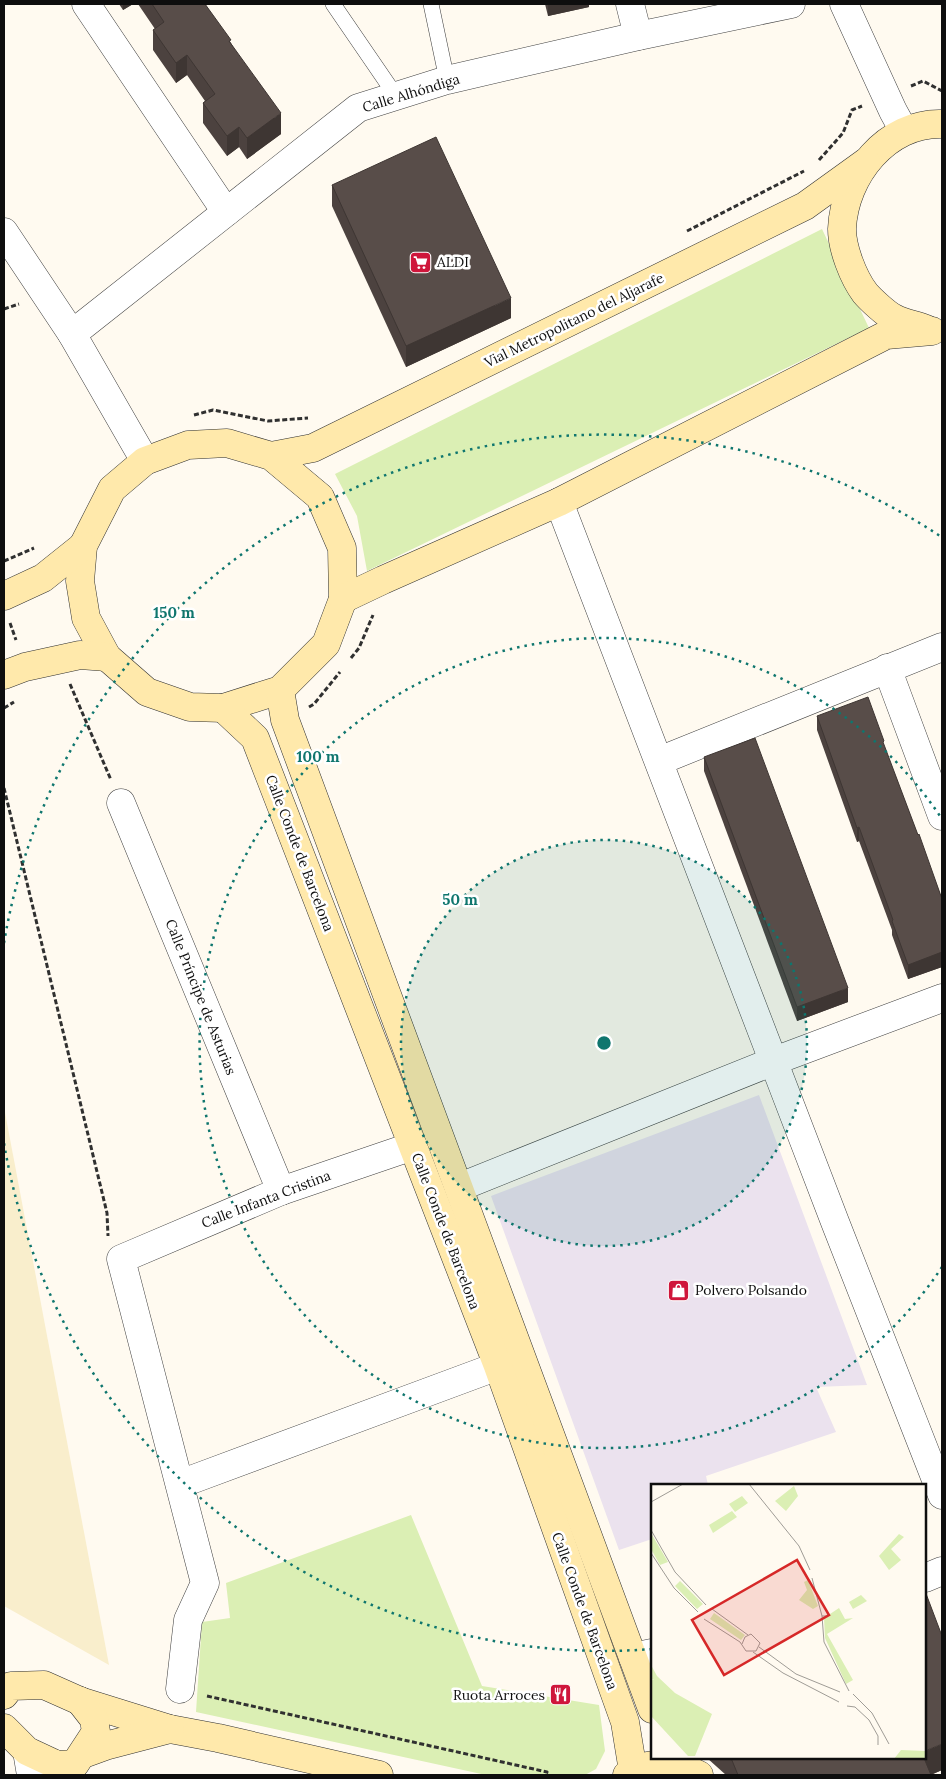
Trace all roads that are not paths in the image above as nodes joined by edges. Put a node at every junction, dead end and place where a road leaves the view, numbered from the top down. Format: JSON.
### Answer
{"nodes":[{"id":1,"x":86,"y":4,"type":"edge"},
{"id":2,"x":333,"y":4,"type":"edge"},
{"id":3,"x":431,"y":4,"type":"edge"},
{"id":4,"x":630,"y":4,"type":"edge"},
{"id":5,"x":791,"y":4,"type":"edge"},
{"id":6,"x":844,"y":4,"type":"edge"},
{"id":7,"x":638,"y":36,"type":"junction"},
{"id":8,"x":447,"y":80,"type":"junction"},
{"id":9,"x":396,"y":96,"type":"junction"},
{"id":10,"x":942,"y":124,"type":"edge"},
{"id":11,"x":904,"y":131,"type":"junction"},
{"id":12,"x":866,"y":162,"type":"junction"},
{"id":13,"x":226,"y":212,"type":"junction"},
{"id":14,"x":4,"y":232,"type":"edge"},
{"id":15,"x":937,"y":331,"type":"edge"},
{"id":16,"x":72,"y":334,"type":"junction"},
{"id":17,"x":271,"y":456,"type":"junction"},
{"id":18,"x":145,"y":461,"type":"junction"},
{"id":19,"x":559,"y":502,"type":"junction"},
{"id":20,"x":83,"y":546,"type":"junction"},
{"id":21,"x":343,"y":599,"type":"junction"},
{"id":22,"x":7,"y":608,"type":"edge"},
{"id":23,"x":942,"y":646,"type":"edge"},
{"id":24,"x":107,"y":657,"type":"junction"},
{"id":25,"x":887,"y":668,"type":"junction"},
{"id":26,"x":14,"y":671,"type":"edge"},
{"id":27,"x":280,"y":690,"type":"junction"},
{"id":28,"x":223,"y":708,"type":"junction"},
{"id":29,"x":659,"y":760,"type":"junction"},
{"id":30,"x":120,"y":803,"type":"road end"},
{"id":31,"x":942,"y":816,"type":"edge"},
{"id":32,"x":942,"y":998,"type":"edge"},
{"id":33,"x":774,"y":1061,"type":"junction"},
{"id":34,"x":413,"y":1146,"type":"junction"},
{"id":35,"x":460,"y":1187,"type":"junction"},
{"id":36,"x":281,"y":1191,"type":"junction"},
{"id":37,"x":498,"y":1366,"type":"junction"},
{"id":38,"x":180,"y":1484,"type":"junction"},
{"id":39,"x":942,"y":1495,"type":"edge"},
{"id":40,"x":942,"y":1571,"type":"edge"},
{"id":41,"x":926,"y":1578,"type":"edge"},
{"id":42,"x":643,"y":1655,"type":"edge"},
{"id":43,"x":4,"y":1666,"type":"edge"},
{"id":44,"x":44,"y":1685,"type":"junction"},
{"id":45,"x":180,"y":1689,"type":"road end"},
{"id":46,"x":4,"y":1695,"type":"edge"},
{"id":47,"x":80,"y":1701,"type":"junction"},
{"id":48,"x":651,"y":1704,"type":"edge"},
{"id":49,"x":5,"y":1727,"type":"edge"},
{"id":50,"x":170,"y":1729,"type":"junction"},
{"id":51,"x":29,"y":1763,"type":"edge"},
{"id":52,"x":78,"y":1764,"type":"edge"},
{"id":53,"x":687,"y":1767,"type":"edge"},
{"id":54,"x":630,"y":1773,"type":"edge"},
{"id":55,"x":380,"y":1775,"type":"edge"}],
"edges":[{"from":1,"to":13,"type":"street"},
{"from":2,"to":9,"type":"lane"},
{"from":3,"to":8,"type":"lane"},
{"from":4,"to":7,"type":"street"},
{"from":5,"to":7,"type":"street","name":"Calle Alhóndiga"},
{"from":6,"to":11,"type":"street"},
{"from":7,"to":8,"type":"street","name":"Calle Alhóndiga"},
{"from":8,"to":9,"type":"street","name":"Calle Alhóndiga"},
{"from":9,"to":13,"type":"street","name":"Calle Alhóndiga"},
{"from":10,"to":11,"type":"main road","name":"Vial Metropolitano del Aljarafe"},
{"from":11,"to":12,"type":"main road","name":"Vial Metropolitano del Aljarafe"},
{"from":12,"to":15,"type":"main road","name":"Vial Metropolitano del Aljarafe"},
{"from":12,"to":17,"type":"main road","name":"Vial Metropolitano del Aljarafe"},
{"from":13,"to":16,"type":"street","name":"Calle Alhóndiga"},
{"from":14,"to":16,"type":"street"},
{"from":15,"to":19,"type":"main road","name":"Vial Metropolitano del Aljarafe"},
{"from":16,"to":18,"type":"street"},
{"from":17,"to":18,"type":"main road","name":"Vial Metropolitano del Aljarafe"},
{"from":17,"to":21,"type":"main road","name":"Vial Metropolitano del Aljarafe"},
{"from":18,"to":20,"type":"main road","name":"Vial Metropolitano del Aljarafe"},
{"from":19,"to":21,"type":"main road","name":"Vial Metropolitano del Aljarafe"},
{"from":19,"to":29,"type":"street"},
{"from":20,"to":22,"type":"main road","name":"Vial Metropolitano del Aljarafe"},
{"from":20,"to":24,"type":"main road","name":"Vial Metropolitano del Aljarafe"},
{"from":21,"to":27,"type":"main road","name":"Vial Metropolitano del Aljarafe"},
{"from":23,"to":25,"type":"street"},
{"from":24,"to":26,"type":"main road"},
{"from":24,"to":28,"type":"main road","name":"Vial Metropolitano del Aljarafe"},
{"from":25,"to":29,"type":"street"},
{"from":25,"to":31,"type":"street"},
{"from":27,"to":28,"type":"main road","name":"Vial Metropolitano del Aljarafe"},
{"from":27,"to":35,"type":"main road","name":"Calle Conde de Barcelona"},
{"from":28,"to":34,"type":"main road","name":"Calle Conde de Barcelona"},
{"from":29,"to":33,"type":"street"},
{"from":30,"to":36,"type":"street","name":"Calle Príncipe de Asturias"},
{"from":32,"to":33,"type":"street"},
{"from":33,"to":35,"type":"street"},
{"from":33,"to":39,"type":"street"},
{"from":34,"to":36,"type":"street","name":"Calle Infanta Cristina"},
{"from":34,"to":37,"type":"main road","name":"Calle Conde de Barcelona"},
{"from":35,"to":42,"type":"main road","name":"Calle Conde de Barcelona"},
{"from":36,"to":38,"type":"street","name":"Calle Infanta Cristina"},
{"from":37,"to":38,"type":"street"},
{"from":37,"to":54,"type":"main road","name":"Calle Conde de Barcelona"},
{"from":38,"to":45,"type":"street"},
{"from":40,"to":41,"type":"street"},
{"from":42,"to":48,"type":"main road","name":"Calle Conde de Barcelona"},
{"from":43,"to":44,"type":"main road"},
{"from":44,"to":46,"type":"main road"},
{"from":44,"to":47,"type":"main road"},
{"from":47,"to":50,"type":"main road"},
{"from":47,"to":52,"type":"main road"},
{"from":49,"to":51,"type":"main road"},
{"from":50,"to":52,"type":"main road"},
{"from":50,"to":55,"type":"main road"},
{"from":51,"to":52,"type":"main road"},
{"from":53,"to":54,"type":"main road"}]}
